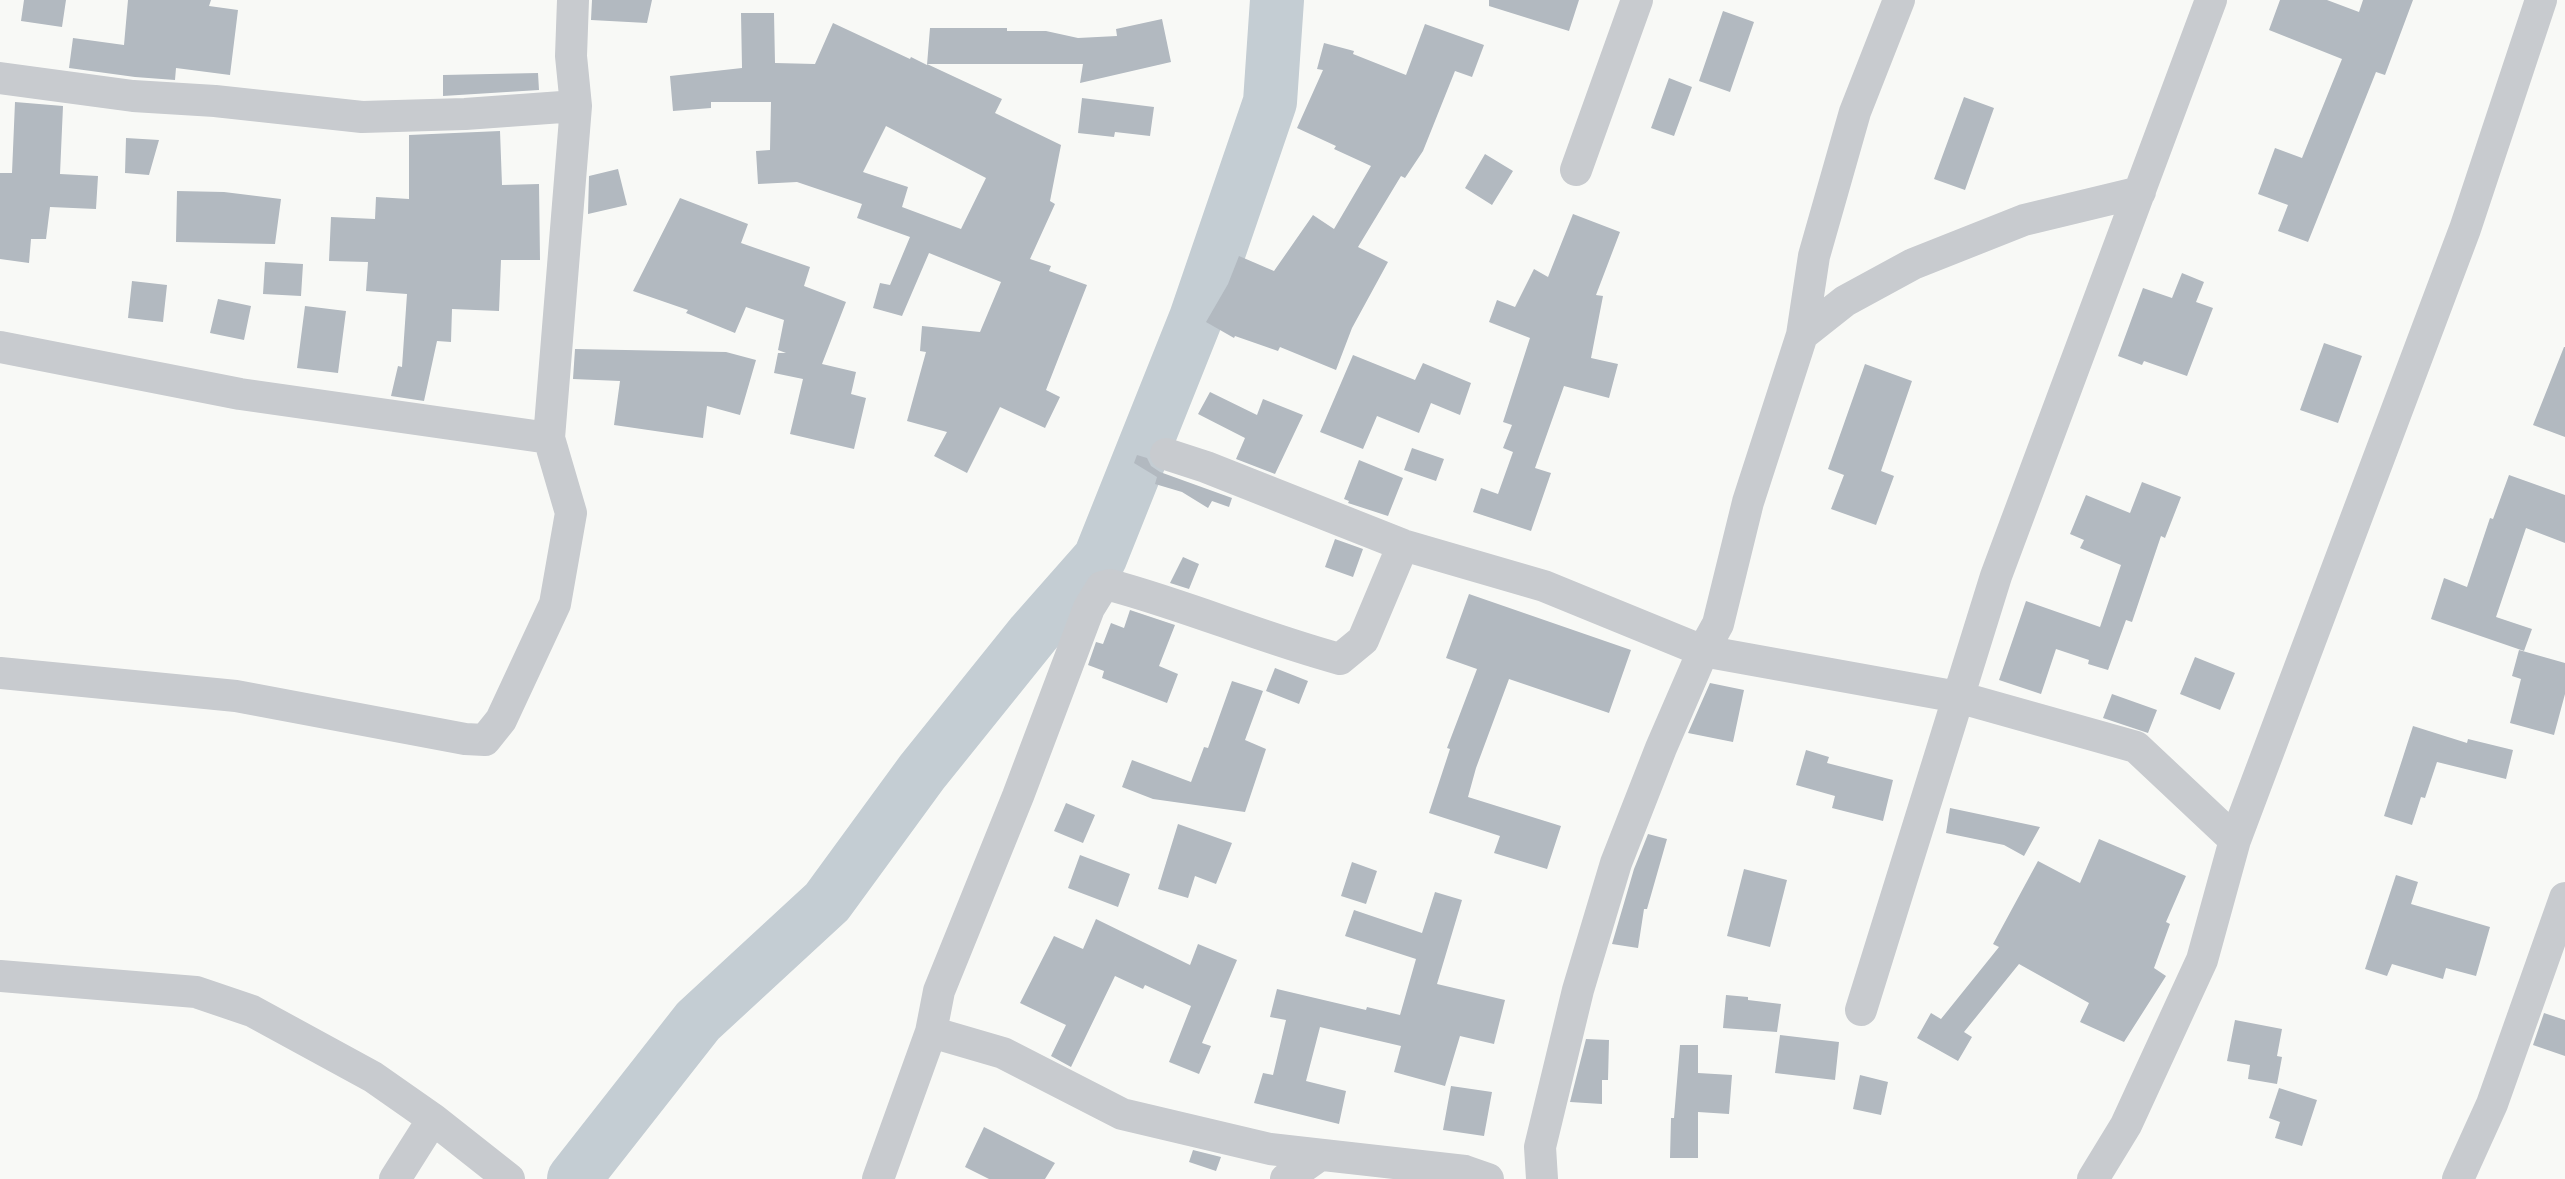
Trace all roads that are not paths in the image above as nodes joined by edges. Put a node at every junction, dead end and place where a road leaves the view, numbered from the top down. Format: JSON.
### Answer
{"nodes":[{"id":1,"x":573,"y":0,"type":"edge"},
{"id":2,"x":1637,"y":0,"type":"edge"},
{"id":3,"x":1899,"y":0,"type":"edge"},
{"id":4,"x":2211,"y":0,"type":"edge"},
{"id":5,"x":2541,"y":0,"type":"edge"},
{"id":6,"x":0,"y":78,"type":"edge"},
{"id":7,"x":576,"y":106,"type":"junction"},
{"id":8,"x":1576,"y":170,"type":"dead end"},
{"id":9,"x":2140,"y":192,"type":"junction"},
{"id":10,"x":1802,"y":335,"type":"junction"},
{"id":11,"x":0,"y":347,"type":"edge"},
{"id":12,"x":549,"y":438,"type":"junction"},
{"id":13,"x":1166,"y":454,"type":"dead end"},
{"id":14,"x":1403,"y":545,"type":"junction"},
{"id":15,"x":1703,"y":651,"type":"junction"},
{"id":16,"x":3,"y":666,"type":"edge"},
{"id":17,"x":1958,"y":697,"type":"junction"},
{"id":18,"x":2235,"y":840,"type":"junction"},
{"id":19,"x":2565,"y":898,"type":"edge"},
{"id":20,"x":2,"y":981,"type":"edge"},
{"id":21,"x":1861,"y":1010,"type":"dead end"},
{"id":22,"x":931,"y":1032,"type":"junction"},
{"id":23,"x":433,"y":1119,"type":"junction"},
{"id":24,"x":1320,"y":1155,"type":"junction"},
{"id":25,"x":395,"y":1179,"type":"edge"},
{"id":26,"x":509,"y":1179,"type":"edge"},
{"id":27,"x":878,"y":1179,"type":"edge"},
{"id":28,"x":1286,"y":1179,"type":"edge"},
{"id":29,"x":1488,"y":1179,"type":"edge"},
{"id":30,"x":1542,"y":1179,"type":"edge"},
{"id":31,"x":2093,"y":1179,"type":"edge"},
{"id":32,"x":2458,"y":1179,"type":"edge"}],
"edges":[{"from":1,"to":7,"type":"street"},
{"from":2,"to":8,"type":"street"},
{"from":3,"to":10,"type":"street"},
{"from":4,"to":9,"type":"street"},
{"from":5,"to":18,"type":"street"},
{"from":6,"to":7,"type":"street"},
{"from":7,"to":12,"type":"street"},
{"from":9,"to":10,"type":"street"},
{"from":9,"to":17,"type":"street"},
{"from":10,"to":15,"type":"street"},
{"from":11,"to":12,"type":"street"},
{"from":12,"to":16,"type":"street"},
{"from":13,"to":14,"type":"street"},
{"from":14,"to":15,"type":"street"},
{"from":14,"to":22,"type":"street"},
{"from":15,"to":17,"type":"street"},
{"from":15,"to":30,"type":"street"},
{"from":17,"to":18,"type":"street"},
{"from":17,"to":21,"type":"street"},
{"from":18,"to":31,"type":"street"},
{"from":19,"to":32,"type":"street"},
{"from":20,"to":23,"type":"street"},
{"from":22,"to":24,"type":"street"},
{"from":22,"to":27,"type":"street"},
{"from":23,"to":25,"type":"street"},
{"from":23,"to":26,"type":"street"},
{"from":24,"to":28,"type":"street"},
{"from":24,"to":29,"type":"street"}]}
